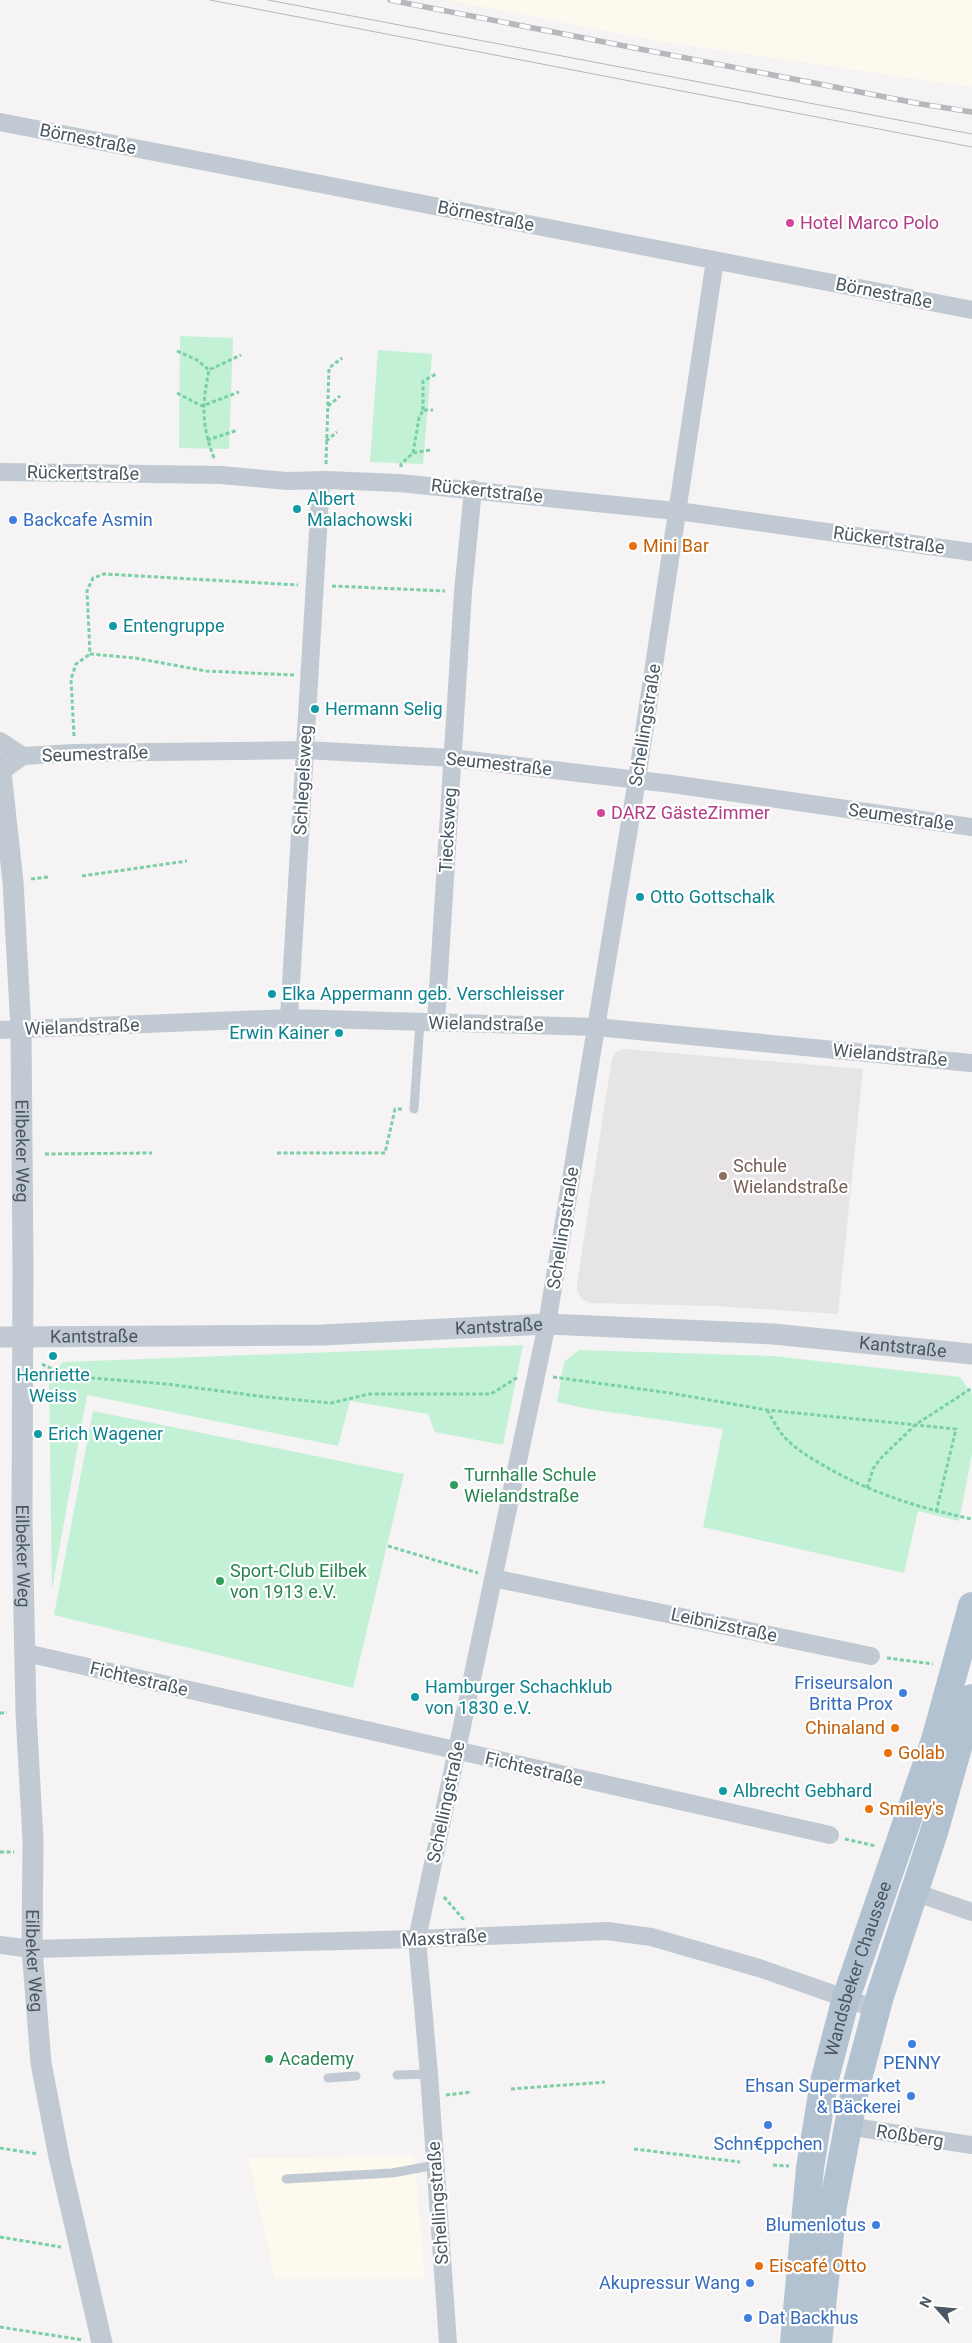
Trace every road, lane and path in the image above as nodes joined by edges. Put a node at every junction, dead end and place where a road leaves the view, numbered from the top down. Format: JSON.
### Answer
{"nodes":[{"id":1,"x":0,"y":122,"type":"edge"},
{"id":2,"x":715,"y":260,"type":"junction"},
{"id":3,"x":972,"y":310,"type":"edge"},
{"id":4,"x":177,"y":351,"type":"dead end"},
{"id":5,"x":241,"y":354,"type":"dead end"},
{"id":6,"x":342,"y":358,"type":"dead end"},
{"id":7,"x":209,"y":370,"type":"junction"},
{"id":8,"x":436,"y":374,"type":"dead end"},
{"id":9,"x":239,"y":392,"type":"dead end"},
{"id":10,"x":177,"y":393,"type":"dead end"},
{"id":11,"x":340,"y":396,"type":"dead end"},
{"id":12,"x":202,"y":406,"type":"junction"},
{"id":13,"x":327,"y":406,"type":"junction"},
{"id":14,"x":423,"y":410,"type":"junction"},
{"id":15,"x":433,"y":410,"type":"dead end"},
{"id":16,"x":238,"y":430,"type":"dead end"},
{"id":17,"x":337,"y":432,"type":"dead end"},
{"id":18,"x":207,"y":440,"type":"junction"},
{"id":19,"x":325,"y":442,"type":"junction"},
{"id":20,"x":430,"y":450,"type":"dead end"},
{"id":21,"x":413,"y":453,"type":"junction"},
{"id":22,"x":0,"y":472,"type":"edge"},
{"id":23,"x":221,"y":475,"type":"junction"},
{"id":24,"x":324,"y":481,"type":"junction"},
{"id":25,"x":399,"y":482,"type":"junction"},
{"id":26,"x":473,"y":489,"type":"junction"},
{"id":27,"x":677,"y":511,"type":"junction"},
{"id":28,"x":972,"y":552,"type":"edge"},
{"id":29,"x":314,"y":586,"type":"junction"},
{"id":30,"x":463,"y":592,"type":"junction"},
{"id":31,"x":90,"y":654,"type":"junction"},
{"id":32,"x":309,"y":676,"type":"junction"},
{"id":33,"x":0,"y":741,"type":"edge"},
{"id":34,"x":305,"y":750,"type":"junction"},
{"id":35,"x":74,"y":753,"type":"junction"},
{"id":36,"x":23,"y":756,"type":"junction"},
{"id":37,"x":452,"y":758,"type":"junction"},
{"id":38,"x":0,"y":769,"type":"edge"},
{"id":39,"x":636,"y":780,"type":"junction"},
{"id":40,"x":972,"y":827,"type":"edge"},
{"id":41,"x":186,"y":860,"type":"dead end"},
{"id":42,"x":82,"y":876,"type":"dead end"},
{"id":43,"x":289,"y":1018,"type":"junction"},
{"id":44,"x":428,"y":1022,"type":"junction"},
{"id":45,"x":596,"y":1027,"type":"junction"},
{"id":46,"x":10,"y":1029,"type":"edge"},
{"id":47,"x":971,"y":1063,"type":"edge"},
{"id":48,"x":414,"y":1109,"type":"joint"},
{"id":49,"x":152,"y":1152,"type":"dead end"},
{"id":50,"x":277,"y":1153,"type":"dead end"},
{"id":51,"x":45,"y":1154,"type":"dead end"},
{"id":52,"x":547,"y":1324,"type":"junction"},
{"id":53,"x":0,"y":1337,"type":"edge"},
{"id":54,"x":23,"y":1337,"type":"junction"},
{"id":55,"x":972,"y":1354,"type":"edge"},
{"id":56,"x":42,"y":1364,"type":"dead end"},
{"id":57,"x":537,"y":1375,"type":"junction"},
{"id":58,"x":972,"y":1388,"type":"edge"},
{"id":59,"x":767,"y":1410,"type":"junction"},
{"id":60,"x":915,"y":1424,"type":"junction"},
{"id":61,"x":867,"y":1488,"type":"junction"},
{"id":62,"x":936,"y":1512,"type":"junction"},
{"id":63,"x":972,"y":1519,"type":"edge"},
{"id":64,"x":388,"y":1546,"type":"dead end"},
{"id":65,"x":493,"y":1578,"type":"junction"},
{"id":66,"x":972,"y":1606,"type":"edge"},
{"id":67,"x":26,"y":1653,"type":"junction"},
{"id":68,"x":872,"y":1656,"type":"joint"},
{"id":69,"x":956,"y":1667,"type":"junction"},
{"id":70,"x":972,"y":1698,"type":"edge"},
{"id":71,"x":457,"y":1751,"type":"junction"},
{"id":72,"x":830,"y":1835,"type":"joint"},
{"id":73,"x":897,"y":1851,"type":"junction"},
{"id":74,"x":430,"y":1880,"type":"junction"},
{"id":75,"x":914,"y":1892,"type":"junction"},
{"id":76,"x":972,"y":1912,"type":"edge"},
{"id":77,"x":478,"y":1936,"type":"junction"},
{"id":78,"x":417,"y":1939,"type":"junction"},
{"id":79,"x":0,"y":1945,"type":"edge"},
{"id":80,"x":32,"y":1949,"type":"junction"},
{"id":81,"x":846,"y":1998,"type":"junction"},
{"id":82,"x":876,"y":2009,"type":"junction"},
{"id":83,"x":429,"y":2074,"type":"junction"},
{"id":84,"x":396,"y":2075,"type":"dead end"},
{"id":85,"x":356,"y":2076,"type":"dead end"},
{"id":86,"x":328,"y":2078,"type":"dead end"},
{"id":87,"x":605,"y":2082,"type":"dead end"},
{"id":88,"x":511,"y":2089,"type":"dead end"},
{"id":89,"x":472,"y":2092,"type":"dead end"},
{"id":90,"x":431,"y":2097,"type":"junction"},
{"id":91,"x":847,"y":2126,"type":"junction"},
{"id":92,"x":972,"y":2146,"type":"edge"},
{"id":93,"x":0,"y":2148,"type":"edge"},
{"id":94,"x":634,"y":2149,"type":"dead end"},
{"id":95,"x":59,"y":2157,"type":"junction"},
{"id":96,"x":740,"y":2162,"type":"dead end"},
{"id":97,"x":436,"y":2165,"type":"junction"},
{"id":98,"x":286,"y":2179,"type":"dead end"},
{"id":99,"x":0,"y":2237,"type":"edge"},
{"id":100,"x":80,"y":2250,"type":"junction"},
{"id":101,"x":0,"y":2327,"type":"edge"},
{"id":102,"x":95,"y":2342,"type":"edge"},
{"id":103,"x":448,"y":2343,"type":"edge"},
{"id":104,"x":794,"y":2343,"type":"edge"},
{"id":105,"x":818,"y":2343,"type":"edge"}],
"edges":[{"from":1,"to":2,"type":"street","name":"Börnestraße"},
{"from":2,"to":3,"type":"street","name":"Börnestraße"},
{"from":2,"to":27,"type":"street","name":"Schellingstraße"},
{"from":4,"to":7,"type":"path"},
{"from":5,"to":7,"type":"path"},
{"from":6,"to":13,"type":"path"},
{"from":7,"to":12,"type":"path"},
{"from":8,"to":14,"type":"path"},
{"from":9,"to":12,"type":"path"},
{"from":10,"to":12,"type":"path"},
{"from":11,"to":13,"type":"path"},
{"from":12,"to":18,"type":"path"},
{"from":13,"to":19,"type":"path"},
{"from":14,"to":15,"type":"path"},
{"from":14,"to":21,"type":"path"},
{"from":16,"to":18,"type":"path"},
{"from":17,"to":19,"type":"path"},
{"from":18,"to":23,"type":"path"},
{"from":19,"to":24,"type":"path"},
{"from":20,"to":21,"type":"path"},
{"from":21,"to":25,"type":"path"},
{"from":22,"to":23,"type":"street","name":"Rückertstraße"},
{"from":23,"to":24,"type":"street","name":"Rückertstraße"},
{"from":24,"to":25,"type":"street","name":"Rückertstraße"},
{"from":24,"to":29,"type":"street","name":"Schlegelsweg"},
{"from":25,"to":26,"type":"street","name":"Rückertstraße"},
{"from":26,"to":27,"type":"street","name":"Rückertstraße"},
{"from":26,"to":30,"type":"street","name":"Tiecksweg"},
{"from":27,"to":28,"type":"street","name":"Rückertstraße"},
{"from":27,"to":39,"type":"street","name":"Schellingstraße"},
{"from":29,"to":30,"type":"path"},
{"from":29,"to":31,"type":"path"},
{"from":29,"to":32,"type":"street","name":"Schlegelsweg"},
{"from":30,"to":37,"type":"street","name":"Tiecksweg"},
{"from":31,"to":32,"type":"path"},
{"from":31,"to":35,"type":"path"},
{"from":32,"to":34,"type":"street","name":"Schlegelsweg"},
{"from":33,"to":36,"type":"street","name":"Seumestraße"},
{"from":34,"to":35,"type":"street","name":"Seumestraße"},
{"from":34,"to":37,"type":"street","name":"Seumestraße"},
{"from":34,"to":43,"type":"street","name":"Schlegelsweg"},
{"from":35,"to":36,"type":"street","name":"Seumestraße"},
{"from":36,"to":38,"type":"street","name":"Seumestraße"},
{"from":37,"to":39,"type":"street","name":"Seumestraße"},
{"from":37,"to":44,"type":"street","name":"Tiecksweg"},
{"from":38,"to":46,"type":"street","name":"Eilbeker Weg"},
{"from":39,"to":40,"type":"street","name":"Seumestraße"},
{"from":39,"to":45,"type":"street","name":"Schellingstraße"},
{"from":41,"to":42,"type":"path"},
{"from":43,"to":44,"type":"street","name":"Wielandstraße"},
{"from":43,"to":46,"type":"street","name":"Wielandstraße"},
{"from":44,"to":45,"type":"street","name":"Wielandstraße"},
{"from":44,"to":48,"type":"lane"},
{"from":45,"to":47,"type":"street","name":"Wielandstraße"},
{"from":45,"to":52,"type":"street","name":"Schellingstraße"},
{"from":46,"to":54,"type":"street","name":"Eilbeker Weg"},
{"from":48,"to":50,"type":"path"},
{"from":49,"to":51,"type":"path"},
{"from":52,"to":54,"type":"street","name":"Kantstraße"},
{"from":52,"to":55,"type":"street","name":"Kantstraße"},
{"from":52,"to":57,"type":"street","name":"Schellingstraße"},
{"from":53,"to":54,"type":"street","name":"Kantstraße"},
{"from":54,"to":67,"type":"street","name":"Eilbeker Weg"},
{"from":56,"to":57,"type":"path"},
{"from":57,"to":59,"type":"path"},
{"from":57,"to":65,"type":"street","name":"Schellingstraße"},
{"from":58,"to":60,"type":"path"},
{"from":59,"to":60,"type":"path"},
{"from":59,"to":61,"type":"path"},
{"from":60,"to":61,"type":"path"},
{"from":60,"to":62,"type":"path"},
{"from":61,"to":62,"type":"path"},
{"from":62,"to":63,"type":"path"},
{"from":64,"to":65,"type":"path"},
{"from":65,"to":68,"type":"street","name":"Leibnizstraße"},
{"from":65,"to":71,"type":"street","name":"Schellingstraße"},
{"from":66,"to":69,"type":"main road","name":"Wandsbeker Chaussee"},
{"from":67,"to":71,"type":"street","name":"Fichtestraße"},
{"from":67,"to":80,"type":"street","name":"Eilbeker Weg"},
{"from":68,"to":69,"type":"path"},
{"from":69,"to":73,"type":"main road","name":"Wandsbeker Chaussee"},
{"from":70,"to":75,"type":"main road","name":"Wandsbeker Chaussee"},
{"from":71,"to":72,"type":"street","name":"Fichtestraße"},
{"from":71,"to":74,"type":"street","name":"Schellingstraße"},
{"from":72,"to":73,"type":"path"},
{"from":73,"to":81,"type":"main road","name":"Wandsbeker Chaussee"},
{"from":74,"to":77,"type":"path"},
{"from":74,"to":78,"type":"street","name":"Schellingstraße"},
{"from":75,"to":76,"type":"street"},
{"from":75,"to":82,"type":"main road","name":"Wandsbeker Chaussee"},
{"from":77,"to":78,"type":"street","name":"Maxstraße"},
{"from":77,"to":81,"type":"street","name":"Maxstraße"},
{"from":78,"to":80,"type":"street","name":"Maxstraße"},
{"from":78,"to":83,"type":"street","name":"Schellingstraße"},
{"from":79,"to":80,"type":"street","name":"Maxstraße"},
{"from":80,"to":95,"type":"street","name":"Eilbeker Weg"},
{"from":81,"to":82,"type":"street","name":"Maxstraße"},
{"from":81,"to":104,"type":"main road","name":"Wandsbeker Chaussee"},
{"from":82,"to":91,"type":"main road","name":"Wandsbeker Chaussee"},
{"from":83,"to":84,"type":"lane"},
{"from":83,"to":90,"type":"street","name":"Schellingstraße"},
{"from":85,"to":86,"type":"lane"},
{"from":87,"to":88,"type":"path"},
{"from":89,"to":90,"type":"path"},
{"from":90,"to":97,"type":"street","name":"Schellingstraße"},
{"from":91,"to":92,"type":"street","name":"Roßberg"},
{"from":91,"to":105,"type":"main road","name":"Wandsbeker Chaussee"},
{"from":93,"to":95,"type":"path"},
{"from":94,"to":96,"type":"path"},
{"from":95,"to":100,"type":"street","name":"Eilbeker Weg"},
{"from":97,"to":98,"type":"lane"},
{"from":97,"to":103,"type":"street","name":"Schellingstraße"},
{"from":99,"to":100,"type":"path"},
{"from":100,"to":102,"type":"street","name":"Eilbeker Weg"},
{"from":101,"to":102,"type":"path"}]}
